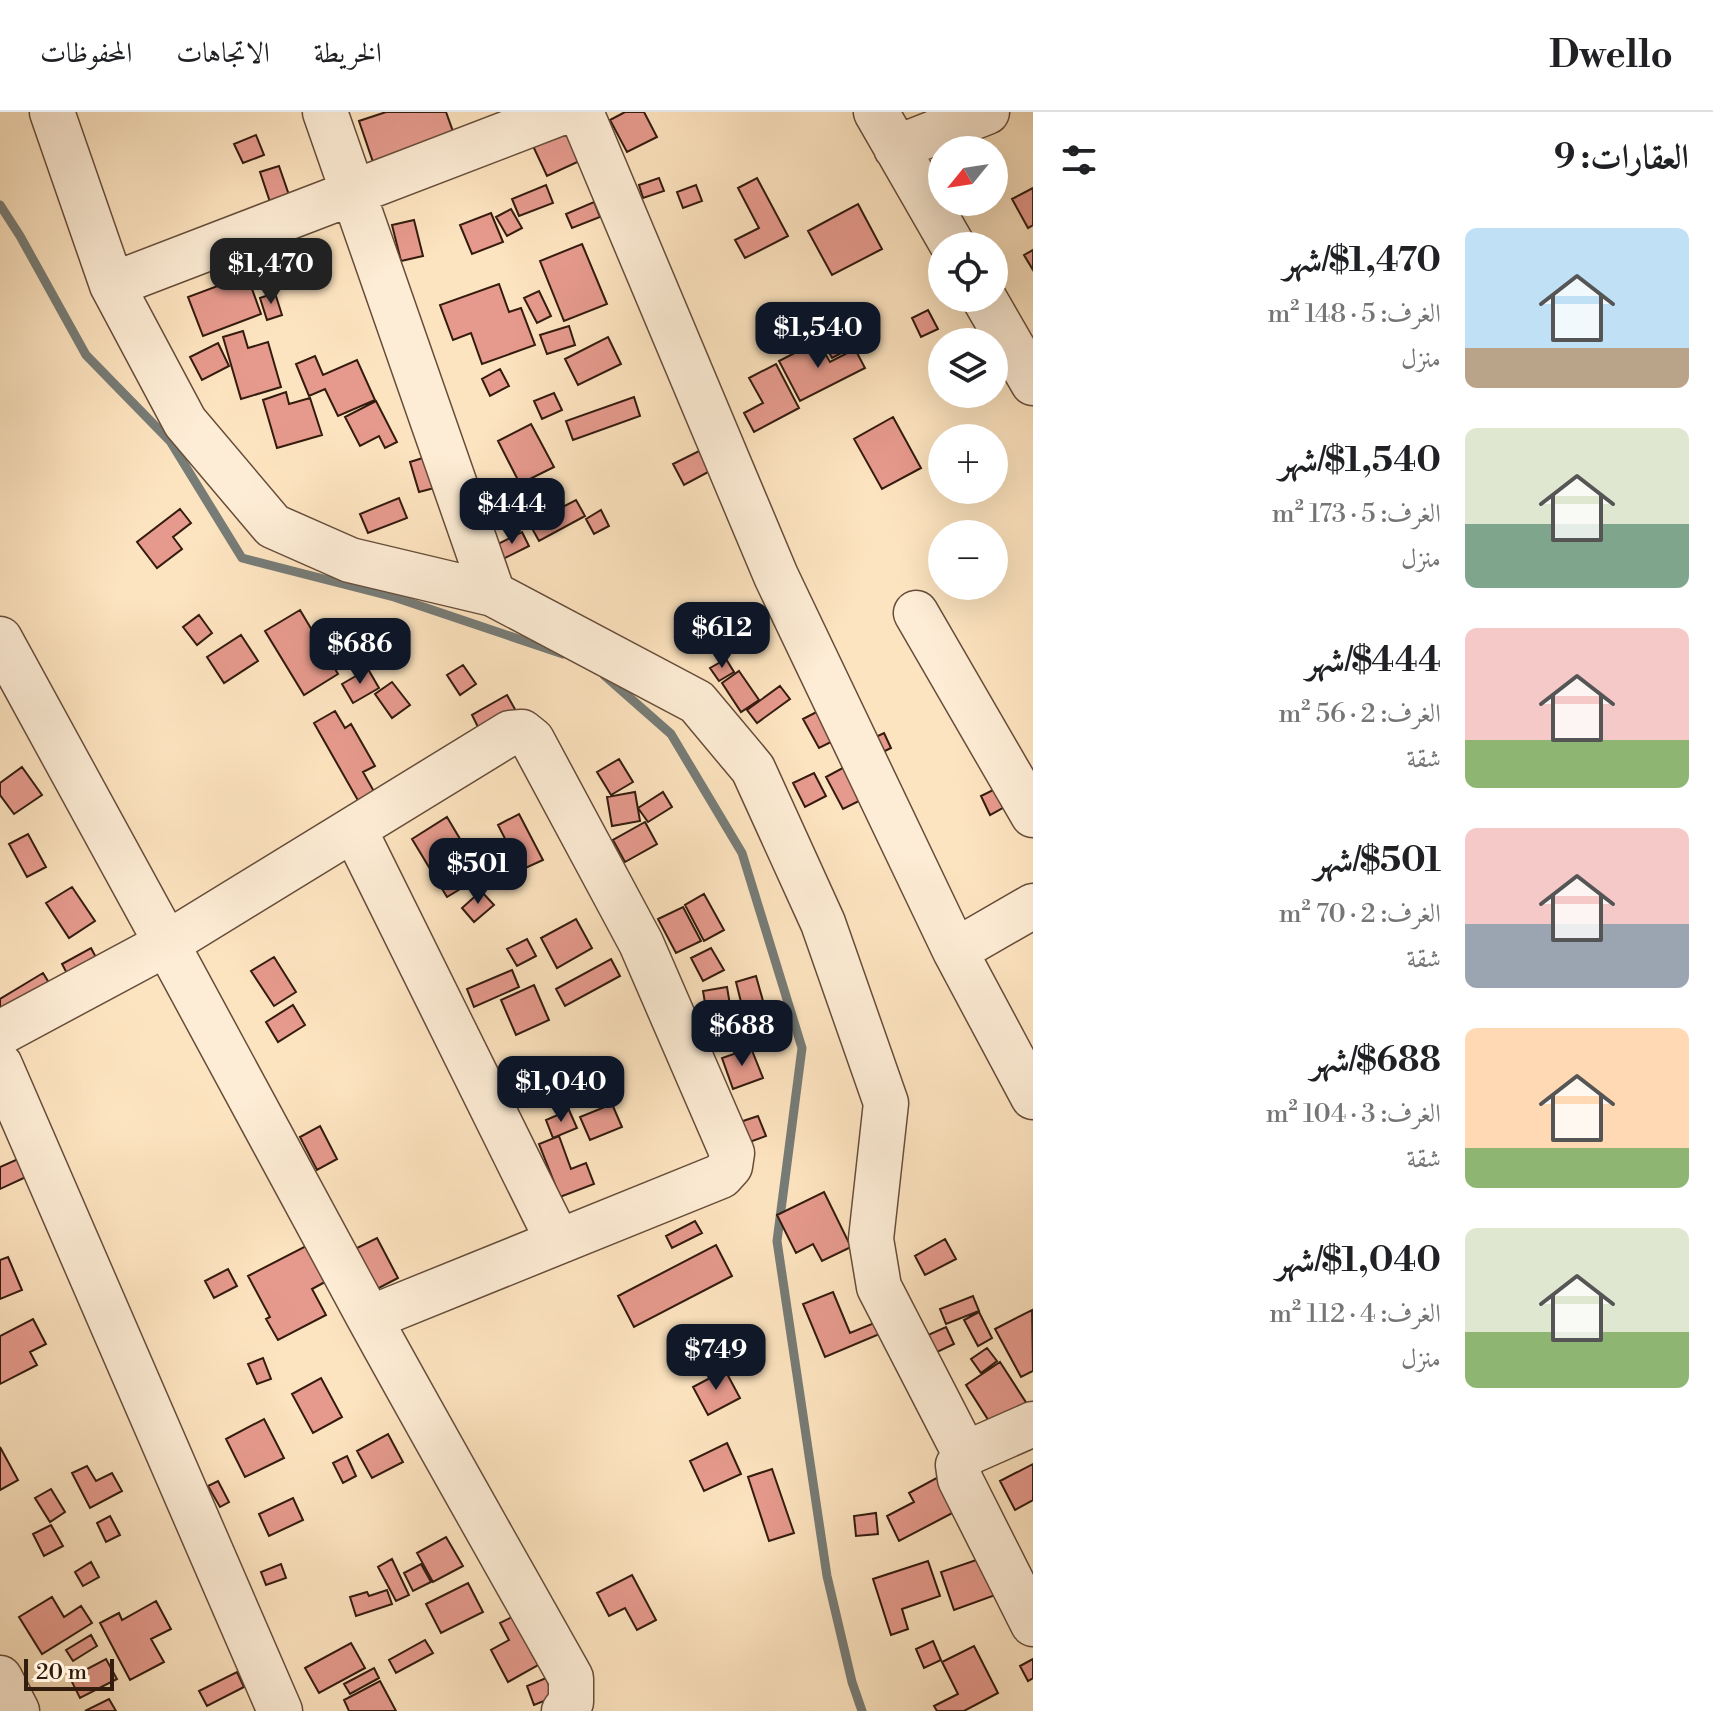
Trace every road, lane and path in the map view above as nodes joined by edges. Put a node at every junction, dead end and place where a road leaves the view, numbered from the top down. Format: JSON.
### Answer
{"nodes":[{"id":1,"x":52,"y":112,"type":"edge"},
{"id":2,"x":325,"y":112,"type":"edge"},
{"id":3,"x":563,"y":112,"type":"edge"},
{"id":4,"x":581,"y":112,"type":"edge"},
{"id":5,"x":987,"y":112,"type":"edge"},
{"id":6,"x":886,"y":130,"type":"edge"},
{"id":7,"x":351,"y":192,"type":"junction"},
{"id":8,"x":945,"y":232,"type":"edge"},
{"id":9,"x":112,"y":285,"type":"junction"},
{"id":10,"x":992,"y":312,"type":"edge"},
{"id":11,"x":1033,"y":383,"type":"edge"},
{"id":12,"x":493,"y":594,"type":"junction"},
{"id":13,"x":916,"y":613,"type":"dead end"},
{"id":14,"x":0,"y":639,"type":"edge"},
{"id":15,"x":1033,"y":815,"type":"edge"},
{"id":16,"x":354,"y":829,"type":"junction"},
{"id":17,"x":1033,"y":906,"type":"edge"},
{"id":18,"x":166,"y":944,"type":"junction"},
{"id":19,"x":955,"y":951,"type":"junction"},
{"id":20,"x":0,"y":1033,"type":"edge"},
{"id":21,"x":0,"y":1065,"type":"edge"},
{"id":22,"x":1033,"y":1097,"type":"edge"},
{"id":23,"x":558,"y":1241,"type":"junction"},
{"id":24,"x":370,"y":1318,"type":"junction"},
{"id":25,"x":1033,"y":1424,"type":"edge"},
{"id":26,"x":965,"y":1454,"type":"junction"},
{"id":27,"x":1033,"y":1624,"type":"edge"},
{"id":28,"x":0,"y":1678,"type":"edge"},
{"id":29,"x":270,"y":1708,"type":"edge"},
{"id":30,"x":17,"y":1711,"type":"edge"},
{"id":31,"x":564,"y":1711,"type":"edge"}],
"edges":[{"from":1,"to":9,"type":"street"},
{"from":2,"to":7,"type":"street"},
{"from":3,"to":7,"type":"street"},
{"from":4,"to":19,"type":"street"},
{"from":5,"to":6,"type":"street"},
{"from":6,"to":8,"type":"street"},
{"from":7,"to":9,"type":"street"},
{"from":7,"to":12,"type":"street"},
{"from":9,"to":12,"type":"street"},
{"from":10,"to":11,"type":"street"},
{"from":12,"to":26,"type":"street"},
{"from":13,"to":15,"type":"street"},
{"from":14,"to":18,"type":"street"},
{"from":16,"to":18,"type":"street"},
{"from":16,"to":23,"type":"street"},
{"from":16,"to":23,"type":"street"},
{"from":17,"to":19,"type":"street"},
{"from":18,"to":20,"type":"street"},
{"from":18,"to":24,"type":"street"},
{"from":19,"to":22,"type":"street"},
{"from":21,"to":29,"type":"street"},
{"from":23,"to":24,"type":"street"},
{"from":24,"to":31,"type":"street"},
{"from":25,"to":26,"type":"street"},
{"from":26,"to":27,"type":"street"},
{"from":28,"to":30,"type":"street"}]}
